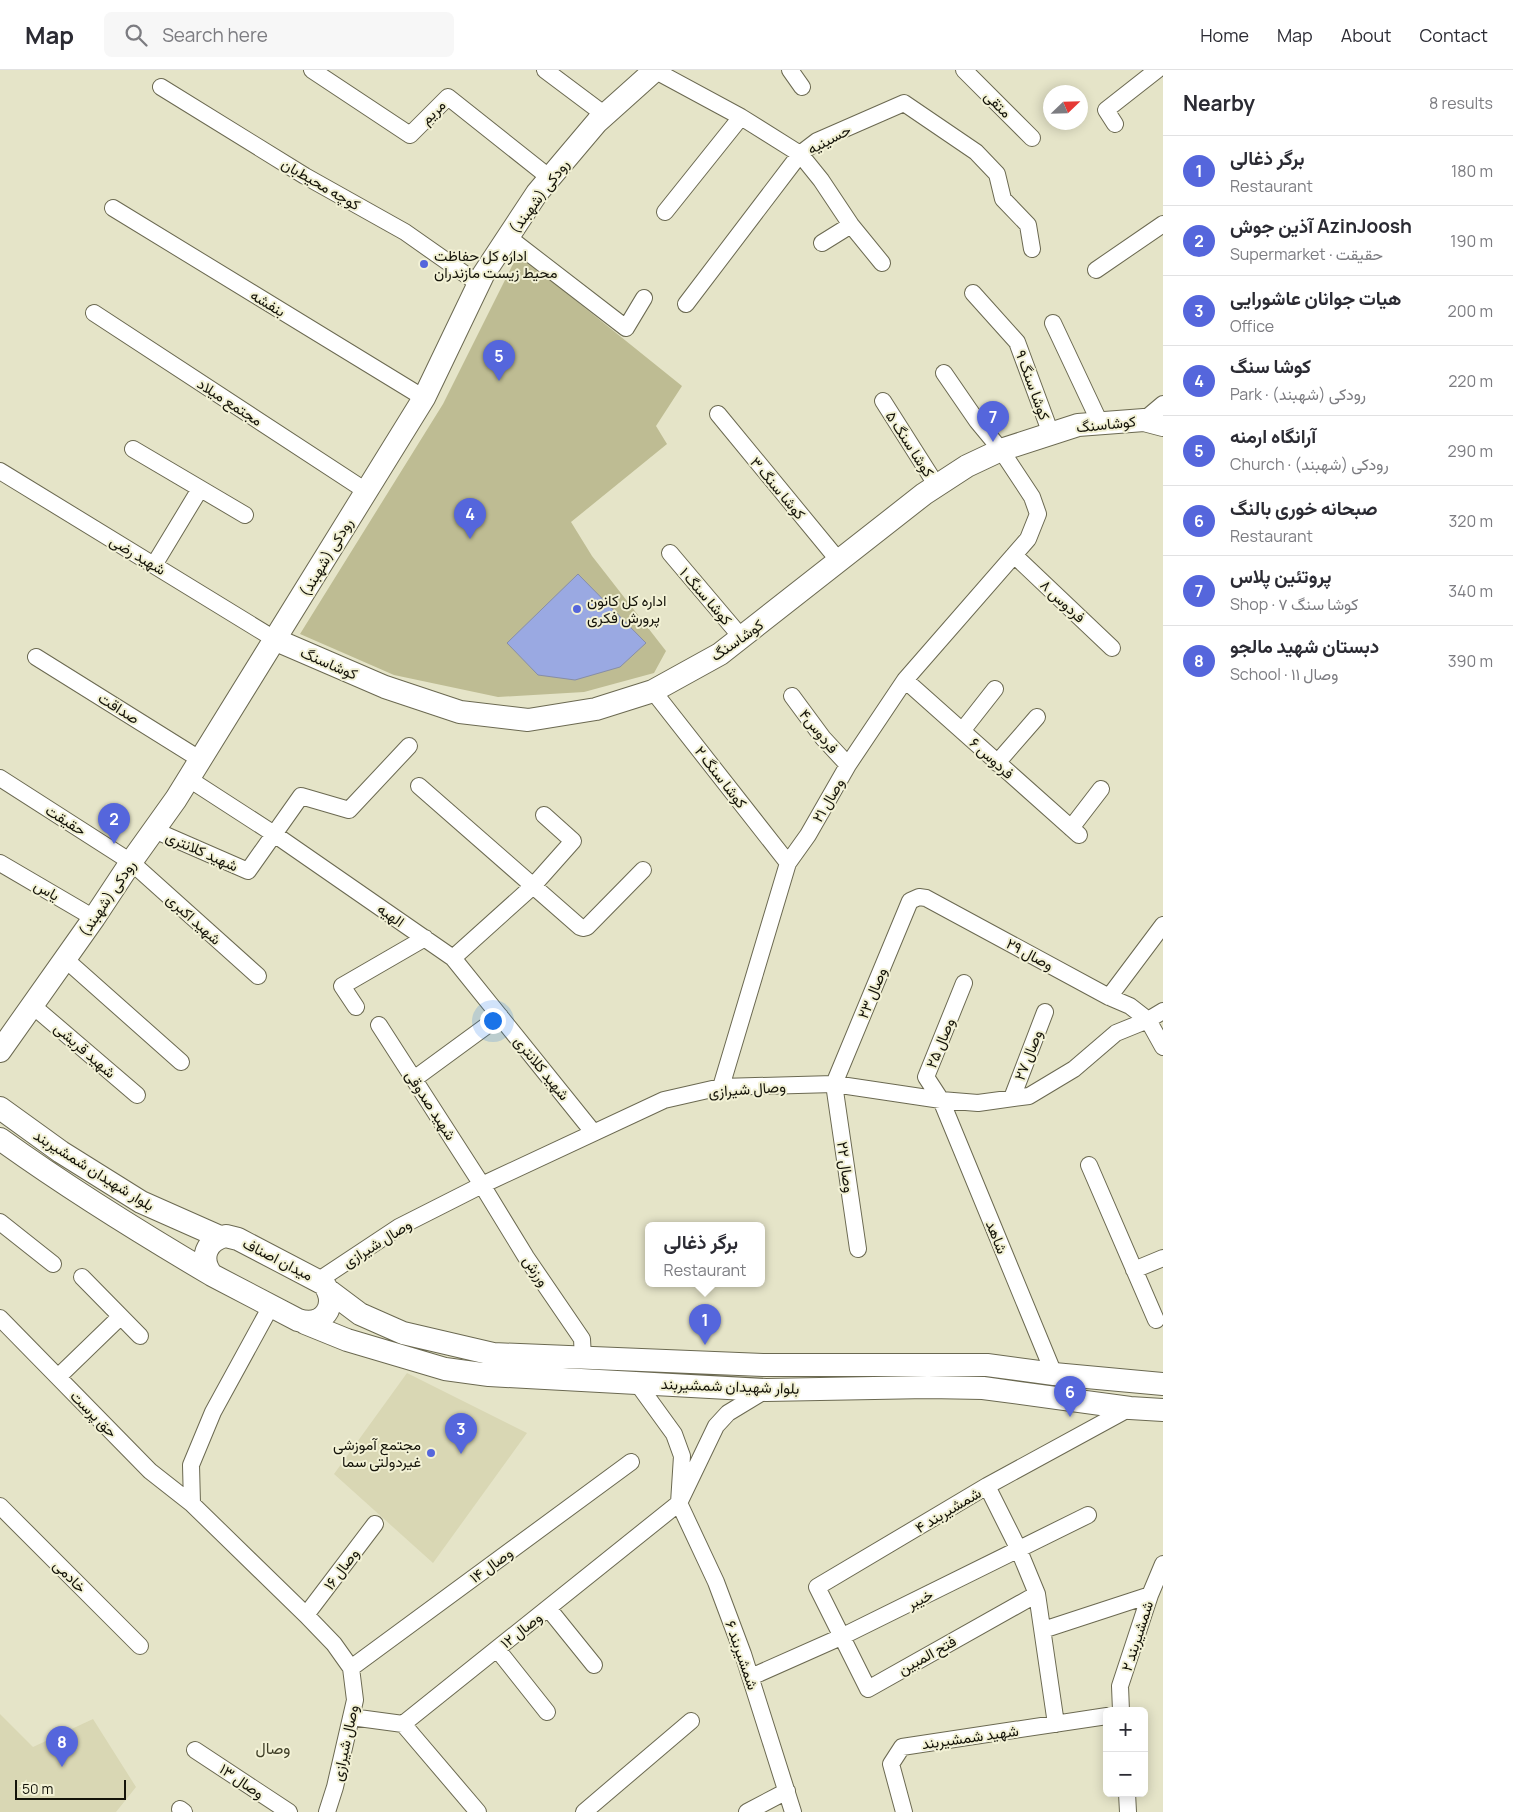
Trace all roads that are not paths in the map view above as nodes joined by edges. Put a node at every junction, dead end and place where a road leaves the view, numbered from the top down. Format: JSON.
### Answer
{"nodes":[{"id":1,"x":312,"y":70,"type":"edge"},
{"id":2,"x":545,"y":70,"type":"edge"},
{"id":3,"x":655,"y":70,"type":"edge"},
{"id":4,"x":790,"y":70,"type":"edge"},
{"id":5,"x":964,"y":70,"type":"edge"},
{"id":6,"x":1157,"y":70,"type":"edge"},
{"id":7,"x":802,"y":87,"type":"dead end"},
{"id":8,"x":161,"y":88,"type":"dead end"},
{"id":9,"x":605,"y":115,"type":"junction"},
{"id":10,"x":741,"y":116,"type":"junction"},
{"id":11,"x":1115,"y":124,"type":"dead end"},
{"id":12,"x":1032,"y":138,"type":"dead end"},
{"id":13,"x":800,"y":154,"type":"junction"},
{"id":14,"x":550,"y":178,"type":"junction"},
{"id":15,"x":113,"y":208,"type":"dead end"},
{"id":16,"x":665,"y":212,"type":"dead end"},
{"id":17,"x":851,"y":226,"type":"junction"},
{"id":18,"x":1162,"y":227,"type":"edge"},
{"id":19,"x":508,"y":237,"type":"junction"},
{"id":20,"x":822,"y":243,"type":"dead end"},
{"id":21,"x":1032,"y":249,"type":"dead end"},
{"id":22,"x":882,"y":263,"type":"dead end"},
{"id":23,"x":1096,"y":270,"type":"dead end"},
{"id":24,"x":479,"y":284,"type":"junction"},
{"id":25,"x":973,"y":292,"type":"dead end"},
{"id":26,"x":644,"y":298,"type":"dead end"},
{"id":27,"x":686,"y":304,"type":"dead end"},
{"id":28,"x":94,"y":313,"type":"dead end"},
{"id":29,"x":1053,"y":323,"type":"dead end"},
{"id":30,"x":944,"y":374,"type":"dead end"},
{"id":31,"x":424,"y":398,"type":"junction"},
{"id":32,"x":883,"y":402,"type":"dead end"},
{"id":33,"x":1163,"y":404,"type":"edge"},
{"id":34,"x":718,"y":414,"type":"dead end"},
{"id":35,"x":1100,"y":423,"type":"junction"},
{"id":36,"x":1153,"y":423,"type":"edge"},
{"id":37,"x":1051,"y":434,"type":"junction"},
{"id":38,"x":133,"y":449,"type":"dead end"},
{"id":39,"x":1001,"y":450,"type":"junction"},
{"id":40,"x":0,"y":471,"type":"edge"},
{"id":41,"x":937,"y":486,"type":"junction"},
{"id":42,"x":200,"y":489,"type":"junction"},
{"id":43,"x":366,"y":491,"type":"junction"},
{"id":44,"x":245,"y":515,"type":"dead end"},
{"id":45,"x":670,"y":553,"type":"dead end"},
{"id":46,"x":1014,"y":555,"type":"junction"},
{"id":47,"x":839,"y":561,"type":"junction"},
{"id":48,"x":154,"y":565,"type":"junction"},
{"id":49,"x":742,"y":638,"type":"junction"},
{"id":50,"x":276,"y":640,"type":"junction"},
{"id":51,"x":1112,"y":648,"type":"dead end"},
{"id":52,"x":36,"y":657,"type":"dead end"},
{"id":53,"x":905,"y":680,"type":"junction"},
{"id":54,"x":995,"y":689,"type":"dead end"},
{"id":55,"x":653,"y":690,"type":"junction"},
{"id":56,"x":792,"y":696,"type":"dead end"},
{"id":57,"x":1037,"y":717,"type":"dead end"},
{"id":58,"x":962,"y":731,"type":"junction"},
{"id":59,"x":409,"y":746,"type":"dead end"},
{"id":60,"x":201,"y":760,"type":"junction"},
{"id":61,"x":997,"y":763,"type":"junction"},
{"id":62,"x":848,"y":766,"type":"junction"},
{"id":63,"x":0,"y":778,"type":"edge"},
{"id":64,"x":189,"y":779,"type":"junction"},
{"id":65,"x":419,"y":786,"type":"dead end"},
{"id":66,"x":1101,"y":789,"type":"dead end"},
{"id":67,"x":544,"y":814,"type":"dead end"},
{"id":68,"x":154,"y":830,"type":"junction"},
{"id":69,"x":274,"y":834,"type":"junction"},
{"id":70,"x":131,"y":862,"type":"junction"},
{"id":71,"x":0,"y":863,"type":"edge"},
{"id":72,"x":788,"y":863,"type":"junction"},
{"id":73,"x":643,"y":870,"type":"dead end"},
{"id":74,"x":533,"y":886,"type":"junction"},
{"id":75,"x":910,"y":901,"type":"joint"},
{"id":76,"x":94,"y":918,"type":"junction"},
{"id":77,"x":1163,"y":925,"type":"edge"},
{"id":78,"x":425,"y":938,"type":"junction"},
{"id":79,"x":453,"y":958,"type":"junction"},
{"id":80,"x":65,"y":959,"type":"junction"},
{"id":81,"x":258,"y":976,"type":"dead end"},
{"id":82,"x":964,"y":983,"type":"dead end"},
{"id":83,"x":1109,"y":997,"type":"junction"},
{"id":84,"x":33,"y":1006,"type":"junction"},
{"id":85,"x":356,"y":1007,"type":"dead end"},
{"id":86,"x":1163,"y":1011,"type":"edge"},
{"id":87,"x":1044,"y":1012,"type":"dead end"},
{"id":88,"x":500,"y":1016,"type":"junction"},
{"id":89,"x":1148,"y":1020,"type":"junction"},
{"id":90,"x":379,"y":1025,"type":"dead end"},
{"id":91,"x":3,"y":1042,"type":"edge"},
{"id":92,"x":1163,"y":1047,"type":"edge"},
{"id":93,"x":181,"y":1062,"type":"dead end"},
{"id":94,"x":414,"y":1079,"type":"junction"},
{"id":95,"x":834,"y":1084,"type":"junction"},
{"id":96,"x":721,"y":1087,"type":"junction"},
{"id":97,"x":137,"y":1095,"type":"dead end"},
{"id":98,"x":1012,"y":1098,"type":"junction"},
{"id":99,"x":941,"y":1100,"type":"junction"},
{"id":100,"x":0,"y":1108,"type":"edge"},
{"id":101,"x":593,"y":1132,"type":"junction"},
{"id":102,"x":0,"y":1139,"type":"edge"},
{"id":103,"x":1089,"y":1165,"type":"dead end"},
{"id":104,"x":482,"y":1185,"type":"junction"},
{"id":105,"x":0,"y":1222,"type":"edge"},
{"id":106,"x":220,"y":1237,"type":"junction"},
{"id":107,"x":858,"y":1249,"type":"dead end"},
{"id":108,"x":1163,"y":1258,"type":"edge"},
{"id":109,"x":53,"y":1264,"type":"dead end"},
{"id":110,"x":1134,"y":1270,"type":"junction"},
{"id":111,"x":212,"y":1275,"type":"junction"},
{"id":112,"x":82,"y":1277,"type":"dead end"},
{"id":113,"x":323,"y":1285,"type":"junction"},
{"id":114,"x":271,"y":1306,"type":"junction"},
{"id":115,"x":120,"y":1317,"type":"junction"},
{"id":116,"x":0,"y":1318,"type":"edge"},
{"id":117,"x":1156,"y":1320,"type":"dead end"},
{"id":118,"x":305,"y":1322,"type":"junction"},
{"id":119,"x":140,"y":1336,"type":"dead end"},
{"id":120,"x":583,"y":1358,"type":"junction"},
{"id":121,"x":1054,"y":1374,"type":"junction"},
{"id":122,"x":58,"y":1377,"type":"junction"},
{"id":123,"x":637,"y":1383,"type":"junction"},
{"id":124,"x":1163,"y":1384,"type":"edge"},
{"id":125,"x":766,"y":1390,"type":"junction"},
{"id":126,"x":1130,"y":1408,"type":"junction"},
{"id":127,"x":1163,"y":1410,"type":"edge"},
{"id":128,"x":631,"y":1462,"type":"dead end"},
{"id":129,"x":987,"y":1486,"type":"junction"},
{"id":130,"x":679,"y":1503,"type":"junction"},
{"id":131,"x":192,"y":1504,"type":"junction"},
{"id":132,"x":0,"y":1506,"type":"edge"},
{"id":133,"x":1088,"y":1515,"type":"dead end"},
{"id":134,"x":375,"y":1524,"type":"dead end"},
{"id":135,"x":1018,"y":1548,"type":"junction"},
{"id":136,"x":1163,"y":1564,"type":"edge"},
{"id":137,"x":1037,"y":1594,"type":"junction"},
{"id":138,"x":1150,"y":1595,"type":"junction"},
{"id":139,"x":548,"y":1608,"type":"junction"},
{"id":140,"x":306,"y":1614,"type":"junction"},
{"id":141,"x":1044,"y":1630,"type":"junction"},
{"id":142,"x":842,"y":1637,"type":"junction"},
{"id":143,"x":140,"y":1646,"type":"dead end"},
{"id":144,"x":497,"y":1649,"type":"junction"},
{"id":145,"x":594,"y":1665,"type":"dead end"},
{"id":146,"x":351,"y":1668,"type":"junction"},
{"id":147,"x":751,"y":1677,"type":"junction"},
{"id":148,"x":1121,"y":1707,"type":"edge"},
{"id":149,"x":547,"y":1712,"type":"dead end"},
{"id":150,"x":351,"y":1716,"type":"junction"},
{"id":151,"x":1103,"y":1717,"type":"edge"},
{"id":152,"x":691,"y":1721,"type":"dead end"},
{"id":153,"x":403,"y":1724,"type":"junction"},
{"id":154,"x":1056,"y":1724,"type":"junction"},
{"id":155,"x":196,"y":1750,"type":"dead end"},
{"id":156,"x":787,"y":1791,"type":"junction"},
{"id":157,"x":1127,"y":1797,"type":"edge"},
{"id":158,"x":289,"y":1812,"type":"edge"},
{"id":159,"x":327,"y":1812,"type":"edge"},
{"id":160,"x":478,"y":1812,"type":"edge"},
{"id":161,"x":584,"y":1812,"type":"edge"},
{"id":162,"x":746,"y":1812,"type":"edge"},
{"id":163,"x":794,"y":1812,"type":"edge"},
{"id":164,"x":904,"y":1812,"type":"edge"},
{"id":165,"x":1128,"y":1812,"type":"edge"}],
"edges":[{"from":1,"to":14,"type":"street","name":"مریم"},
{"from":2,"to":9,"type":"street"},
{"from":3,"to":9,"type":"main road","name":"رودکی (شهبند)"},
{"from":3,"to":10,"type":"street","name":"حسینیه"},
{"from":4,"to":7,"type":"street"},
{"from":5,"to":12,"type":"street","name":"متقی"},
{"from":6,"to":11,"type":"street"},
{"from":8,"to":24,"type":"street","name":"کوچه محیط‌بان"},
{"from":9,"to":14,"type":"main road","name":"رودکی (شهبند)"},
{"from":10,"to":13,"type":"street","name":"حسینیه"},
{"from":10,"to":16,"type":"street"},
{"from":13,"to":17,"type":"street"},
{"from":13,"to":21,"type":"street","name":"حسینیه"},
{"from":13,"to":27,"type":"street"},
{"from":14,"to":19,"type":"main road","name":"رودکی (شهبند)"},
{"from":15,"to":31,"type":"street","name":"بنفشه"},
{"from":17,"to":20,"type":"street"},
{"from":17,"to":22,"type":"street"},
{"from":18,"to":23,"type":"street"},
{"from":19,"to":24,"type":"main road","name":"رودکی (شهبند)"},
{"from":19,"to":26,"type":"street"},
{"from":24,"to":31,"type":"main road","name":"رودکی (شهبند)"},
{"from":25,"to":37,"type":"street","name":"کوشا سنگ ۹"},
{"from":28,"to":43,"type":"street","name":"مجتمع میلاد"},
{"from":29,"to":35,"type":"street"},
{"from":30,"to":39,"type":"street"},
{"from":31,"to":43,"type":"main road","name":"رودکی (شهبند)"},
{"from":32,"to":41,"type":"street","name":"کوشا سنگ ۵"},
{"from":33,"to":36,"type":"street"},
{"from":34,"to":47,"type":"street","name":"کوشا سنگ ۳"},
{"from":35,"to":36,"type":"main road","name":"کوشاسنگ"},
{"from":35,"to":37,"type":"main road","name":"کوشاسنگ"},
{"from":37,"to":39,"type":"main road","name":"کوشاسنگ"},
{"from":38,"to":42,"type":"street"},
{"from":39,"to":41,"type":"main road","name":"کوشاسنگ"},
{"from":39,"to":46,"type":"street","name":"وصال ۲۱"},
{"from":40,"to":48,"type":"street","name":"شهید رضی"},
{"from":41,"to":47,"type":"main road","name":"کوشاسنگ"},
{"from":42,"to":44,"type":"street"},
{"from":42,"to":48,"type":"street"},
{"from":43,"to":50,"type":"main road","name":"رودکی (شهبند)"},
{"from":45,"to":49,"type":"street","name":"کوشا سنگ ۱"},
{"from":46,"to":51,"type":"street","name":"فردوس ۸"},
{"from":46,"to":53,"type":"street","name":"وصال ۲۱"},
{"from":47,"to":49,"type":"main road","name":"کوشاسنگ"},
{"from":48,"to":50,"type":"street","name":"شهید رضی"},
{"from":49,"to":55,"type":"main road","name":"کوشاسنگ"},
{"from":50,"to":55,"type":"main road","name":"کوشاسنگ"},
{"from":50,"to":60,"type":"main road","name":"رودکی (شهبند)"},
{"from":52,"to":60,"type":"street","name":"صداقت"},
{"from":53,"to":58,"type":"street","name":"فردوس ۶"},
{"from":53,"to":62,"type":"street","name":"وصال ۲۱"},
{"from":54,"to":58,"type":"street"},
{"from":55,"to":72,"type":"street","name":"کوشا سنگ ۲"},
{"from":56,"to":62,"type":"street","name":"فردوس۴"},
{"from":57,"to":61,"type":"street"},
{"from":58,"to":61,"type":"street","name":"فردوس ۶"},
{"from":59,"to":69,"type":"street","name":"شهید کلانتری"},
{"from":60,"to":64,"type":"main road","name":"رودکی (شهبند)"},
{"from":61,"to":66,"type":"street","name":"فردوس ۶"},
{"from":62,"to":72,"type":"street","name":"وصال ۲۱"},
{"from":63,"to":70,"type":"street","name":"حقیقت"},
{"from":64,"to":68,"type":"main road","name":"رودکی (شهبند)"},
{"from":64,"to":69,"type":"street","name":"الهیه"},
{"from":65,"to":74,"type":"street"},
{"from":67,"to":74,"type":"street"},
{"from":68,"to":69,"type":"street","name":"شهید کلانتری"},
{"from":68,"to":70,"type":"main road","name":"رودکی (شهبند)"},
{"from":69,"to":78,"type":"street","name":"الهیه"},
{"from":70,"to":76,"type":"main road","name":"رودکی (شهبند)"},
{"from":70,"to":81,"type":"street","name":"شهید اکبری"},
{"from":71,"to":76,"type":"street","name":"یاس"},
{"from":72,"to":96,"type":"street","name":"وصال ۲۱"},
{"from":73,"to":74,"type":"street"},
{"from":74,"to":79,"type":"street"},
{"from":75,"to":83,"type":"street","name":"وصال ۲۹"},
{"from":75,"to":95,"type":"street","name":"وصال ۲۳"},
{"from":76,"to":80,"type":"main road","name":"رودکی (شهبند)"},
{"from":77,"to":83,"type":"street"},
{"from":78,"to":79,"type":"street","name":"الهیه"},
{"from":78,"to":85,"type":"street"},
{"from":79,"to":88,"type":"street","name":"شهید کلانتری"},
{"from":80,"to":84,"type":"main road","name":"رودکی (شهبند)"},
{"from":80,"to":93,"type":"street"},
{"from":82,"to":99,"type":"street","name":"وصال ۲۵"},
{"from":83,"to":89,"type":"street","name":"وصال ۲۹"},
{"from":84,"to":91,"type":"main road","name":"رودکی (شهبند)"},
{"from":84,"to":97,"type":"street","name":"شهید قریشی"},
{"from":86,"to":89,"type":"street","name":"وصال شیرازی"},
{"from":87,"to":98,"type":"street","name":"وصال ۲۷"},
{"from":88,"to":94,"type":"street"},
{"from":88,"to":101,"type":"street","name":"شهید کلانتری"},
{"from":89,"to":92,"type":"street"},
{"from":89,"to":98,"type":"street","name":"وصال شیرازی"},
{"from":90,"to":94,"type":"street","name":"شهید صدوقی"},
{"from":94,"to":104,"type":"street","name":"شهید صدوقی"},
{"from":95,"to":96,"type":"street","name":"وصال شیرازی"},
{"from":95,"to":99,"type":"street","name":"وصال شیرازی"},
{"from":95,"to":107,"type":"street","name":"وصال ۲۲"},
{"from":96,"to":101,"type":"street","name":"وصال شیرازی"},
{"from":98,"to":99,"type":"street","name":"وصال شیرازی"},
{"from":99,"to":121,"type":"street","name":"شاهد"},
{"from":100,"to":106,"type":"main road","name":"بلوار شهیدان شمشیربند"},
{"from":101,"to":104,"type":"street","name":"وصال شیرازی"},
{"from":102,"to":111,"type":"main road","name":"بلوار شهیدان شمشیربند"},
{"from":103,"to":110,"type":"street"},
{"from":104,"to":113,"type":"street","name":"وصال شیرازی"},
{"from":104,"to":120,"type":"street","name":"ورزش"},
{"from":105,"to":109,"type":"street"},
{"from":106,"to":111,"type":"main road"},
{"from":106,"to":113,"type":"main road","name":"میدان اصناف"},
{"from":108,"to":110,"type":"street"},
{"from":110,"to":117,"type":"street"},
{"from":111,"to":114,"type":"main road"},
{"from":112,"to":115,"type":"street"},
{"from":113,"to":118,"type":"main road","name":"میدان اصناف"},
{"from":113,"to":120,"type":"main road","name":"بلوار شهیدان شمشیربند"},
{"from":114,"to":118,"type":"main road"},
{"from":114,"to":131,"type":"street"},
{"from":115,"to":119,"type":"street"},
{"from":115,"to":122,"type":"street"},
{"from":116,"to":122,"type":"street","name":"حق پرست"},
{"from":118,"to":123,"type":"main road","name":"بلوار شهیدان شمشیربند"},
{"from":120,"to":121,"type":"main road","name":"بلوار شهیدان شمشیربند"},
{"from":121,"to":124,"type":"main road","name":"بلوار شهیدان شمشیربند"},
{"from":122,"to":131,"type":"street","name":"حق پرست"},
{"from":123,"to":125,"type":"main road","name":"بلوار شهیدان شمشیربند"},
{"from":123,"to":130,"type":"street","name":"شمشیربند ۶"},
{"from":125,"to":126,"type":"main road","name":"بلوار شهیدان شمشیربند"},
{"from":125,"to":130,"type":"street"},
{"from":126,"to":127,"type":"main road","name":"بلوار شهیدان شمشیربند"},
{"from":126,"to":129,"type":"street","name":"شمشیربند ۴"},
{"from":128,"to":146,"type":"street","name":"وصال ۱۴"},
{"from":129,"to":135,"type":"street"},
{"from":129,"to":142,"type":"street","name":"شمشیربند ۴"},
{"from":130,"to":139,"type":"street","name":"وصال ۱۲"},
{"from":130,"to":147,"type":"street","name":"شمشیربند ۶"},
{"from":131,"to":140,"type":"street","name":"وصال شیرازی"},
{"from":132,"to":143,"type":"street","name":"خادمی"},
{"from":133,"to":135,"type":"street","name":"خیبر"},
{"from":134,"to":140,"type":"street","name":"وصال ۱۶"},
{"from":135,"to":137,"type":"street"},
{"from":135,"to":142,"type":"street","name":"خیبر"},
{"from":136,"to":138,"type":"street","name":"شمشیربند ۲"},
{"from":137,"to":141,"type":"street"},
{"from":137,"to":142,"type":"street","name":"فتح المبین"},
{"from":138,"to":141,"type":"street"},
{"from":138,"to":148,"type":"street","name":"شمشیربند ۲"},
{"from":139,"to":144,"type":"street","name":"وصال ۱۲"},
{"from":139,"to":145,"type":"street"},
{"from":140,"to":146,"type":"street","name":"وصال شیرازی"},
{"from":141,"to":154,"type":"street"},
{"from":142,"to":147,"type":"street","name":"خیبر"},
{"from":144,"to":149,"type":"street"},
{"from":144,"to":153,"type":"street","name":"وصال ۱۲"},
{"from":146,"to":150,"type":"street","name":"وصال شیرازی"},
{"from":147,"to":156,"type":"street","name":"شمشیربند ۶"},
{"from":150,"to":153,"type":"street"},
{"from":150,"to":159,"type":"street","name":"وصال شیرازی"},
{"from":151,"to":154,"type":"street","name":"شهید شمشیربند"},
{"from":152,"to":161,"type":"street"},
{"from":153,"to":160,"type":"street"},
{"from":154,"to":164,"type":"street","name":"شهید شمشیربند"},
{"from":155,"to":158,"type":"street","name":"وصال ۱۳"},
{"from":156,"to":162,"type":"street"},
{"from":156,"to":163,"type":"street","name":"شمشیربند ۶"},
{"from":157,"to":165,"type":"street"}]}
